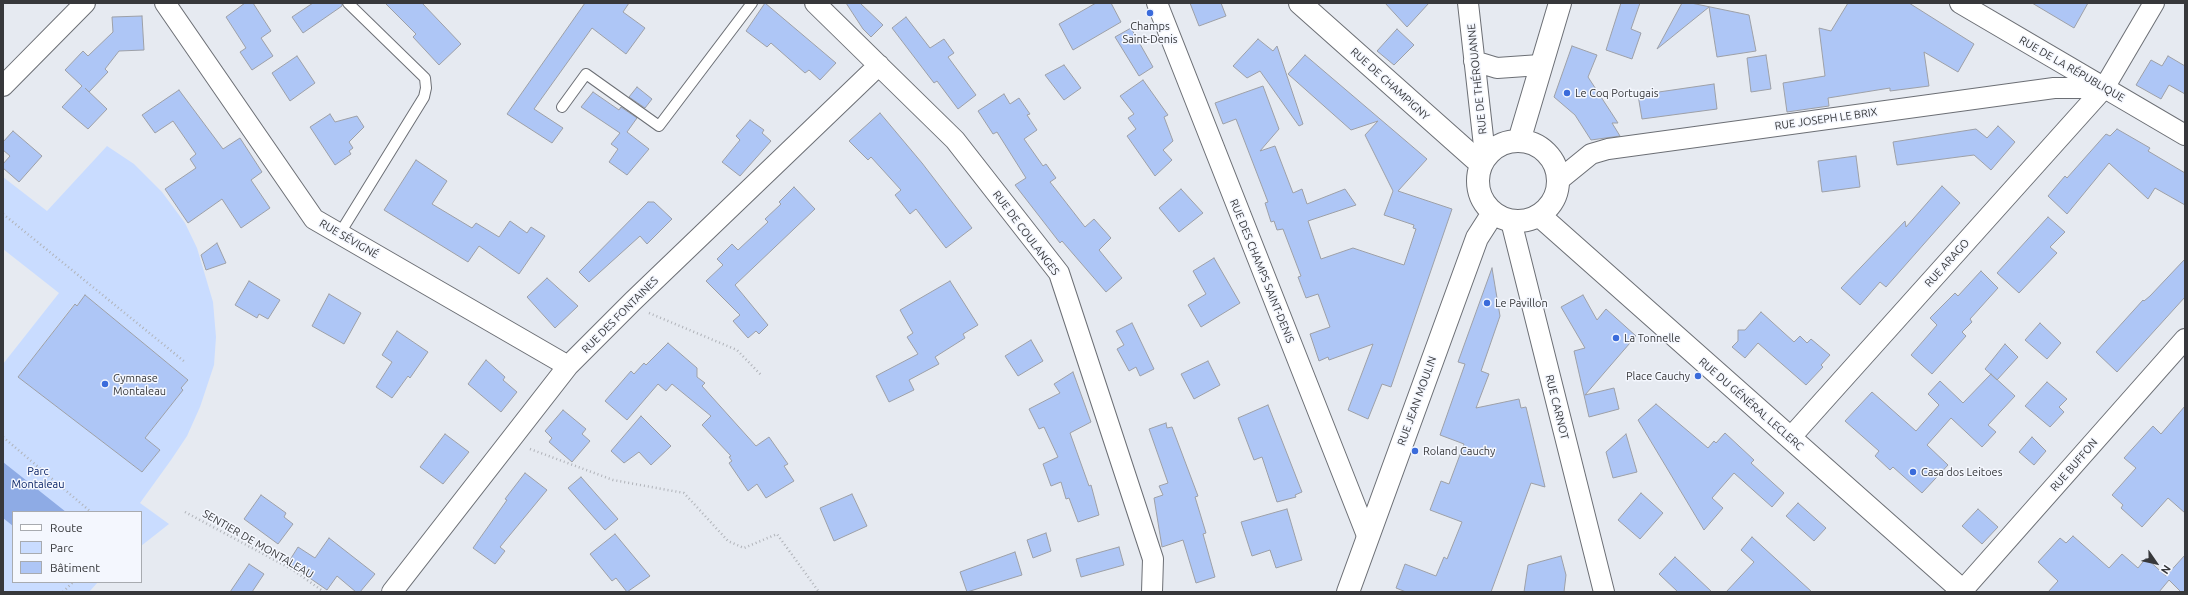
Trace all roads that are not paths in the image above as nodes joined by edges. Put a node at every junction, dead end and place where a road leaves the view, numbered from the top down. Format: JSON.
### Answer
{"nodes":[{"id":1,"x":85,"y":3,"type":"edge"},
{"id":2,"x":165,"y":3,"type":"edge"},
{"id":3,"x":348,"y":3,"type":"edge"},
{"id":4,"x":752,"y":3,"type":"edge"},
{"id":5,"x":814,"y":3,"type":"edge"},
{"id":6,"x":1157,"y":3,"type":"edge"},
{"id":7,"x":1300,"y":3,"type":"edge"},
{"id":8,"x":1468,"y":3,"type":"edge"},
{"id":9,"x":1560,"y":3,"type":"edge"},
{"id":10,"x":1960,"y":3,"type":"edge"},
{"id":11,"x":2154,"y":3,"type":"edge"},
{"id":12,"x":1474,"y":60,"type":"junction"},
{"id":13,"x":879,"y":65,"type":"junction"},
{"id":14,"x":1540,"y":65,"type":"junction"},
{"id":15,"x":3,"y":86,"type":"edge"},
{"id":16,"x":2104,"y":88,"type":"junction"},
{"id":17,"x":562,"y":107,"type":"dead end"},
{"id":18,"x":2185,"y":134,"type":"edge"},
{"id":19,"x":1519,"y":141,"type":"junction"},
{"id":20,"x":1483,"y":160,"type":"junction"},
{"id":21,"x":1558,"y":180,"type":"junction"},
{"id":22,"x":1540,"y":216,"type":"junction"},
{"id":23,"x":1502,"y":217,"type":"junction"},
{"id":24,"x":340,"y":233,"type":"junction"},
{"id":25,"x":2185,"y":339,"type":"edge"},
{"id":26,"x":568,"y":366,"type":"junction"},
{"id":27,"x":1790,"y":438,"type":"junction"},
{"id":28,"x":1368,"y":538,"type":"junction"},
{"id":29,"x":1963,"y":591,"type":"edge"},
{"id":30,"x":392,"y":592,"type":"edge"},
{"id":31,"x":1152,"y":592,"type":"edge"},
{"id":32,"x":1348,"y":592,"type":"edge"},
{"id":33,"x":1604,"y":592,"type":"edge"}],
"edges":[{"from":1,"to":15,"type":"street"},
{"from":2,"to":24,"type":"street","name":"RUE SÉVIGNÉ"},
{"from":3,"to":24,"type":"lane"},
{"from":4,"to":17,"type":"lane"},
{"from":5,"to":13,"type":"street","name":"RUE DE COULANGES"},
{"from":6,"to":28,"type":"street","name":"RUE DES CHAMPS SAINT-DENIS"},
{"from":7,"to":20,"type":"main road","name":"RUE DE CHAMPIGNY"},
{"from":8,"to":12,"type":"street","name":"RUE DE THÉROUANNE"},
{"from":9,"to":14,"type":"main road"},
{"from":10,"to":16,"type":"street","name":"RUE DE LA RÉPUBLIQUE"},
{"from":11,"to":16,"type":"street","name":"RUE ARAGO"},
{"from":12,"to":14,"type":"street"},
{"from":12,"to":20,"type":"street","name":"RUE DE THÉROUANNE"},
{"from":13,"to":26,"type":"street","name":"RUE DES FONTAINES"},
{"from":13,"to":31,"type":"street","name":"RUE DE COULANGES"},
{"from":14,"to":19,"type":"main road"},
{"from":16,"to":18,"type":"street","name":"RUE DE LA RÉPUBLIQUE"},
{"from":16,"to":21,"type":"street","name":"RUE JOSEPH LE BRIX"},
{"from":16,"to":27,"type":"street","name":"RUE ARAGO"},
{"from":19,"to":20,"type":"main road"},
{"from":19,"to":21,"type":"main road"},
{"from":20,"to":23,"type":"main road"},
{"from":21,"to":22,"type":"main road"},
{"from":22,"to":23,"type":"main road"},
{"from":22,"to":27,"type":"main road","name":"RUE DU GÉNÉRAL LECLERC"},
{"from":23,"to":28,"type":"main road","name":"RUE JEAN MOULIN"},
{"from":23,"to":33,"type":"street","name":"RUE CARNOT"},
{"from":24,"to":26,"type":"street","name":"RUE SÉVIGNÉ"},
{"from":25,"to":29,"type":"street","name":"RUE BUFFON"},
{"from":26,"to":30,"type":"street","name":"RUE DES FONTAINES"},
{"from":27,"to":29,"type":"main road","name":"RUE DU GÉNÉRAL LECLERC"},
{"from":28,"to":32,"type":"main road","name":"RUE JEAN MOULIN"}]}
